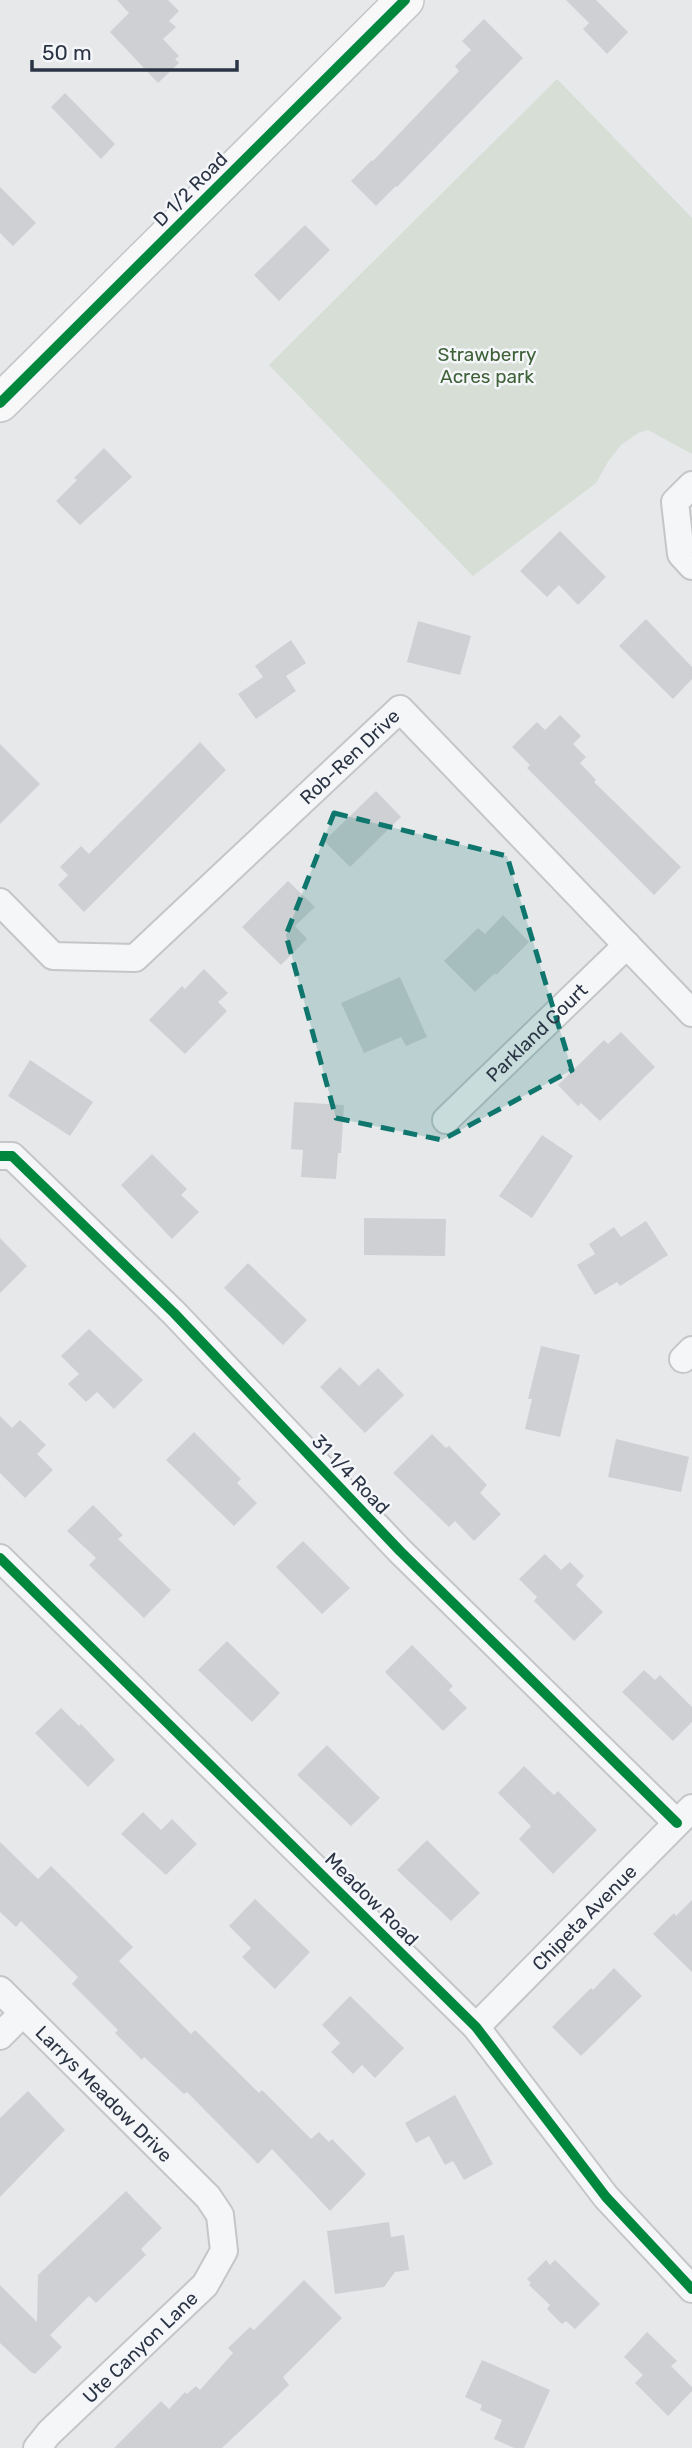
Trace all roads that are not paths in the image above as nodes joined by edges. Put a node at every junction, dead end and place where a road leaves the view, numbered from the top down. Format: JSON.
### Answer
{"nodes":[{"id":1,"x":405,"y":0,"type":"edge"},
{"id":2,"x":0,"y":403,"type":"edge"},
{"id":3,"x":692,"y":485,"type":"edge"},
{"id":4,"x":686,"y":560,"type":"edge"},
{"id":5,"x":0,"y":902,"type":"edge"},
{"id":6,"x":627,"y":945,"type":"junction"},
{"id":7,"x":692,"y":1013,"type":"edge"},
{"id":8,"x":446,"y":1120,"type":"dead end"},
{"id":9,"x":0,"y":1156,"type":"edge"},
{"id":10,"x":0,"y":1558,"type":"edge"},
{"id":11,"x":684,"y":1815,"type":"edge"},
{"id":12,"x":0,"y":1990,"type":"edge"},
{"id":13,"x":23,"y":2013,"type":"junction"},
{"id":14,"x":477,"y":2027,"type":"junction"},
{"id":15,"x":0,"y":2036,"type":"edge"},
{"id":16,"x":208,"y":2197,"type":"joint"},
{"id":17,"x":687,"y":2275,"type":"edge"},
{"id":18,"x":37,"y":2448,"type":"edge"}],
"edges":[{"from":1,"to":2,"type":"main road","name":"D 1/2 Road"},
{"from":3,"to":4,"type":"street"},
{"from":5,"to":6,"type":"street","name":"Rob-Ren Drive"},
{"from":6,"to":7,"type":"street","name":"Rob-Ren Drive"},
{"from":6,"to":8,"type":"street","name":"Parkland Court"},
{"from":9,"to":11,"type":"street","name":"31 1/4 Road"},
{"from":10,"to":14,"type":"street","name":"Meadow Road"},
{"from":11,"to":14,"type":"street","name":"Chipeta Avenue"},
{"from":12,"to":13,"type":"street","name":"Larrys Meadow Drive"},
{"from":13,"to":15,"type":"street"},
{"from":13,"to":16,"type":"street","name":"Larrys Meadow Drive"},
{"from":14,"to":17,"type":"street","name":"Meadow Road"},
{"from":16,"to":18,"type":"street","name":"Ute Canyon Lane"}]}
